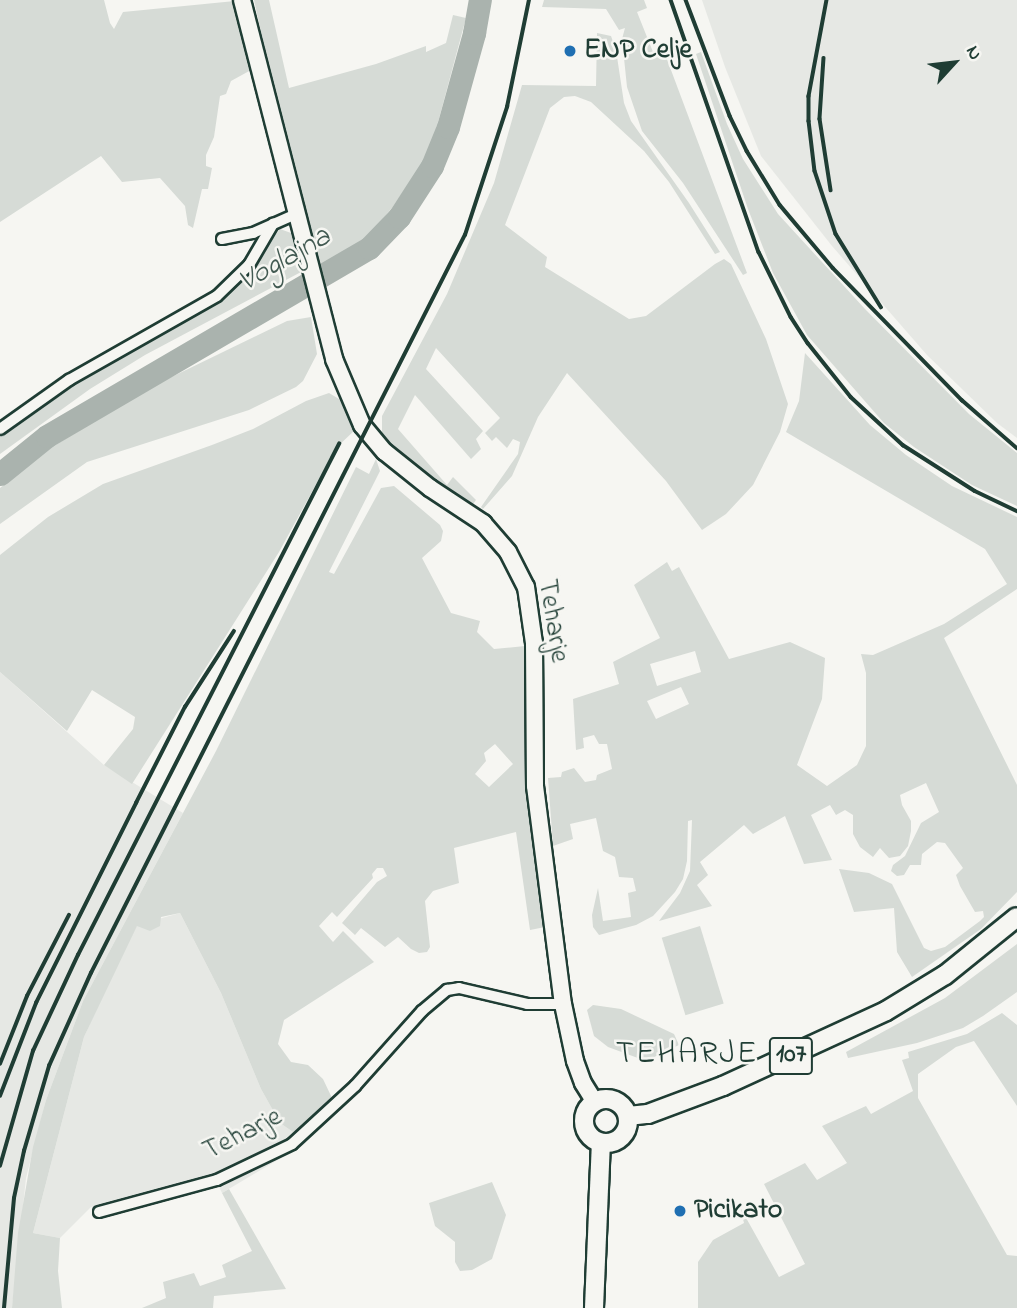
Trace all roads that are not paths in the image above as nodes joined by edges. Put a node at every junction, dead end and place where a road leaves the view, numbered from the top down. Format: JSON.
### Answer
{"nodes":[{"id":1,"x":243,"y":0,"type":"edge"},
{"id":2,"x":296,"y":214,"type":"junction"},
{"id":3,"x":273,"y":224,"type":"junction"},
{"id":4,"x":222,"y":239,"type":"dead end"},
{"id":5,"x":0,"y":429,"type":"edge"},
{"id":6,"x":1017,"y":917,"type":"edge"},
{"id":7,"x":564,"y":1004,"type":"junction"},
{"id":8,"x":595,"y":1102,"type":"junction"},
{"id":9,"x":628,"y":1116,"type":"junction"},
{"id":10,"x":601,"y":1143,"type":"junction"},
{"id":11,"x":99,"y":1212,"type":"dead end"},
{"id":12,"x":594,"y":1308,"type":"edge"}],
"edges":[{"from":1,"to":2,"type":"street","name":"Teharje"},
{"from":2,"to":3,"type":"street"},
{"from":2,"to":7,"type":"street","name":"Teharje"},
{"from":3,"to":4,"type":"street"},
{"from":3,"to":5,"type":"street"},
{"from":6,"to":9,"type":"main road","number":"107"},
{"from":7,"to":8,"type":"street","name":"Teharje"},
{"from":7,"to":11,"type":"street","name":"Teharje"},
{"from":8,"to":9,"type":"main road"},
{"from":8,"to":10,"type":"main road"},
{"from":9,"to":10,"type":"main road"},
{"from":10,"to":12,"type":"main road"}]}
